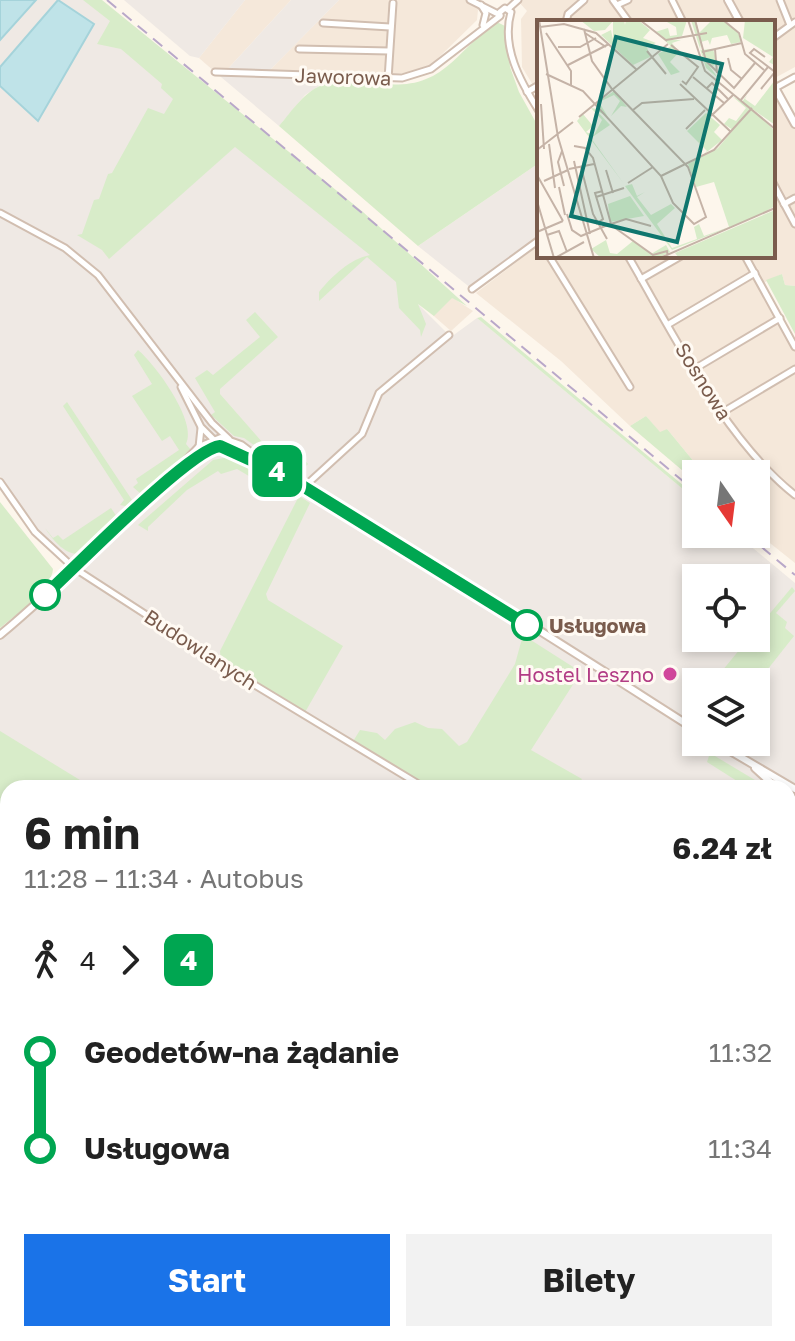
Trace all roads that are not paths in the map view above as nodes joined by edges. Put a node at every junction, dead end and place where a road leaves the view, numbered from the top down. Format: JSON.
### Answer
{"nodes":[{"id":1,"x":518,"y":0,"type":"edge"},
{"id":2,"x":584,"y":0,"type":"edge"},
{"id":3,"x":628,"y":0,"type":"edge"},
{"id":4,"x":672,"y":0,"type":"edge"},
{"id":5,"x":728,"y":0,"type":"edge"},
{"id":6,"x":780,"y":0,"type":"edge"},
{"id":7,"x":473,"y":1,"type":"edge"},
{"id":8,"x":615,"y":2,"type":"edge"},
{"id":9,"x":393,"y":3,"type":"dead end"},
{"id":10,"x":508,"y":9,"type":"junction"},
{"id":11,"x":500,"y":14,"type":"junction"},
{"id":12,"x":507,"y":19,"type":"junction"},
{"id":13,"x":566,"y":20,"type":"edge"},
{"id":14,"x":628,"y":20,"type":"edge"},
{"id":15,"x":682,"y":20,"type":"edge"},
{"id":16,"x":739,"y":20,"type":"edge"},
{"id":17,"x":323,"y":23,"type":"dead end"},
{"id":18,"x":792,"y":24,"type":"edge"},
{"id":19,"x":483,"y":26,"type":"junction"},
{"id":20,"x":390,"y":27,"type":"junction"},
{"id":21,"x":775,"y":37,"type":"edge"},
{"id":22,"x":299,"y":49,"type":"dead end"},
{"id":23,"x":389,"y":51,"type":"junction"},
{"id":24,"x":215,"y":72,"type":"dead end"},
{"id":25,"x":795,"y":77,"type":"edge"},
{"id":26,"x":388,"y":79,"type":"junction"},
{"id":27,"x":537,"y":86,"type":"edge"},
{"id":28,"x":775,"y":86,"type":"edge"},
{"id":29,"x":775,"y":88,"type":"edge"},
{"id":30,"x":527,"y":92,"type":"junction"},
{"id":31,"x":537,"y":108,"type":"edge"},
{"id":32,"x":795,"y":124,"type":"edge"},
{"id":33,"x":775,"y":187,"type":"edge"},
{"id":34,"x":795,"y":198,"type":"edge"},
{"id":35,"x":784,"y":204,"type":"junction"},
{"id":36,"x":0,"y":213,"type":"edge"},
{"id":37,"x":795,"y":224,"type":"edge"},
{"id":38,"x":537,"y":241,"type":"edge"},
{"id":39,"x":550,"y":258,"type":"edge"},
{"id":40,"x":629,"y":258,"type":"edge"},
{"id":41,"x":678,"y":258,"type":"edge"},
{"id":42,"x":746,"y":258,"type":"edge"},
{"id":43,"x":755,"y":273,"type":"junction"},
{"id":44,"x":641,"y":279,"type":"junction"},
{"id":45,"x":472,"y":289,"type":"dead end"},
{"id":46,"x":780,"y":318,"type":"junction"},
{"id":47,"x":669,"y":324,"type":"junction"},
{"id":48,"x":449,"y":335,"type":"dead end"},
{"id":49,"x":795,"y":347,"type":"edge"},
{"id":50,"x":696,"y":368,"type":"junction"},
{"id":51,"x":795,"y":369,"type":"edge"},
{"id":52,"x":180,"y":382,"type":"junction"},
{"id":53,"x":630,"y":387,"type":"dead end"},
{"id":54,"x":723,"y":412,"type":"junction"},
{"id":55,"x":212,"y":423,"type":"junction"},
{"id":56,"x":201,"y":427,"type":"junction"},
{"id":57,"x":212,"y":439,"type":"junction"},
{"id":58,"x":229,"y":439,"type":"junction"},
{"id":59,"x":220,"y":446,"type":"junction"},
{"id":60,"x":199,"y":447,"type":"junction"},
{"id":61,"x":210,"y":448,"type":"junction"},
{"id":62,"x":272,"y":468,"type":"junction"},
{"id":63,"x":177,"y":472,"type":"junction"},
{"id":64,"x":0,"y":482,"type":"edge"},
{"id":65,"x":304,"y":487,"type":"junction"},
{"id":66,"x":795,"y":495,"type":"edge"},
{"id":67,"x":74,"y":568,"type":"junction"},
{"id":68,"x":0,"y":635,"type":"edge"},
{"id":69,"x":682,"y":721,"type":"edge"},
{"id":70,"x":737,"y":756,"type":"edge"},
{"id":71,"x":755,"y":768,"type":"junction"},
{"id":72,"x":412,"y":780,"type":"edge"},
{"id":73,"x":768,"y":780,"type":"edge"},
{"id":74,"x":778,"y":780,"type":"edge"}],
"edges":[{"from":1,"to":10,"type":"street"},
{"from":2,"to":13,"type":"street"},
{"from":3,"to":8,"type":"street"},
{"from":4,"to":15,"type":"street"},
{"from":5,"to":16,"type":"street"},
{"from":6,"to":18,"type":"street"},
{"from":7,"to":11,"type":"street"},
{"from":7,"to":19,"type":"street"},
{"from":8,"to":14,"type":"street"},
{"from":9,"to":20,"type":"street"},
{"from":10,"to":11,"type":"street","name":"Jaworowa"},
{"from":10,"to":12,"type":"street"},
{"from":11,"to":12,"type":"street"},
{"from":11,"to":19,"type":"street","name":"Jaworowa"},
{"from":12,"to":30,"type":"street"},
{"from":17,"to":20,"type":"street"},
{"from":18,"to":21,"type":"street"},
{"from":19,"to":26,"type":"street","name":"Jaworowa"},
{"from":20,"to":23,"type":"street"},
{"from":22,"to":23,"type":"street"},
{"from":23,"to":26,"type":"street"},
{"from":24,"to":26,"type":"street","name":"Jaworowa"},
{"from":25,"to":28,"type":"street"},
{"from":27,"to":30,"type":"street"},
{"from":29,"to":32,"type":"street"},
{"from":30,"to":31,"type":"street"},
{"from":33,"to":35,"type":"street"},
{"from":34,"to":35,"type":"street"},
{"from":35,"to":37,"type":"street"},
{"from":36,"to":52,"type":"street"},
{"from":38,"to":45,"type":"street"},
{"from":39,"to":53,"type":"street"},
{"from":40,"to":44,"type":"street","name":"Sosnowa"},
{"from":41,"to":44,"type":"street"},
{"from":42,"to":43,"type":"street"},
{"from":43,"to":46,"type":"street"},
{"from":43,"to":47,"type":"street"},
{"from":44,"to":47,"type":"street","name":"Sosnowa"},
{"from":46,"to":49,"type":"street"},
{"from":46,"to":50,"type":"street"},
{"from":47,"to":50,"type":"street","name":"Sosnowa"},
{"from":48,"to":65,"type":"street"},
{"from":50,"to":54,"type":"street","name":"Sosnowa"},
{"from":51,"to":54,"type":"street"},
{"from":52,"to":55,"type":"street"},
{"from":52,"to":56,"type":"street"},
{"from":54,"to":66,"type":"street","name":"Sosnowa"},
{"from":55,"to":57,"type":"street"},
{"from":55,"to":58,"type":"street"},
{"from":56,"to":57,"type":"street"},
{"from":56,"to":60,"type":"street"},
{"from":57,"to":58,"type":"street"},
{"from":57,"to":59,"type":"street"},
{"from":57,"to":60,"type":"street"},
{"from":57,"to":61,"type":"street"},
{"from":58,"to":62,"type":"street"},
{"from":59,"to":61,"type":"street"},
{"from":59,"to":62,"type":"street"},
{"from":60,"to":63,"type":"street"},
{"from":61,"to":63,"type":"street"},
{"from":62,"to":65,"type":"street"},
{"from":63,"to":67,"type":"street"},
{"from":64,"to":67,"type":"street","name":"Budowlanych"},
{"from":65,"to":69,"type":"street"},
{"from":67,"to":68,"type":"street"},
{"from":67,"to":72,"type":"street","name":"Budowlanych"},
{"from":70,"to":71,"type":"street"},
{"from":71,"to":73,"type":"street"},
{"from":71,"to":74,"type":"street"}]}
